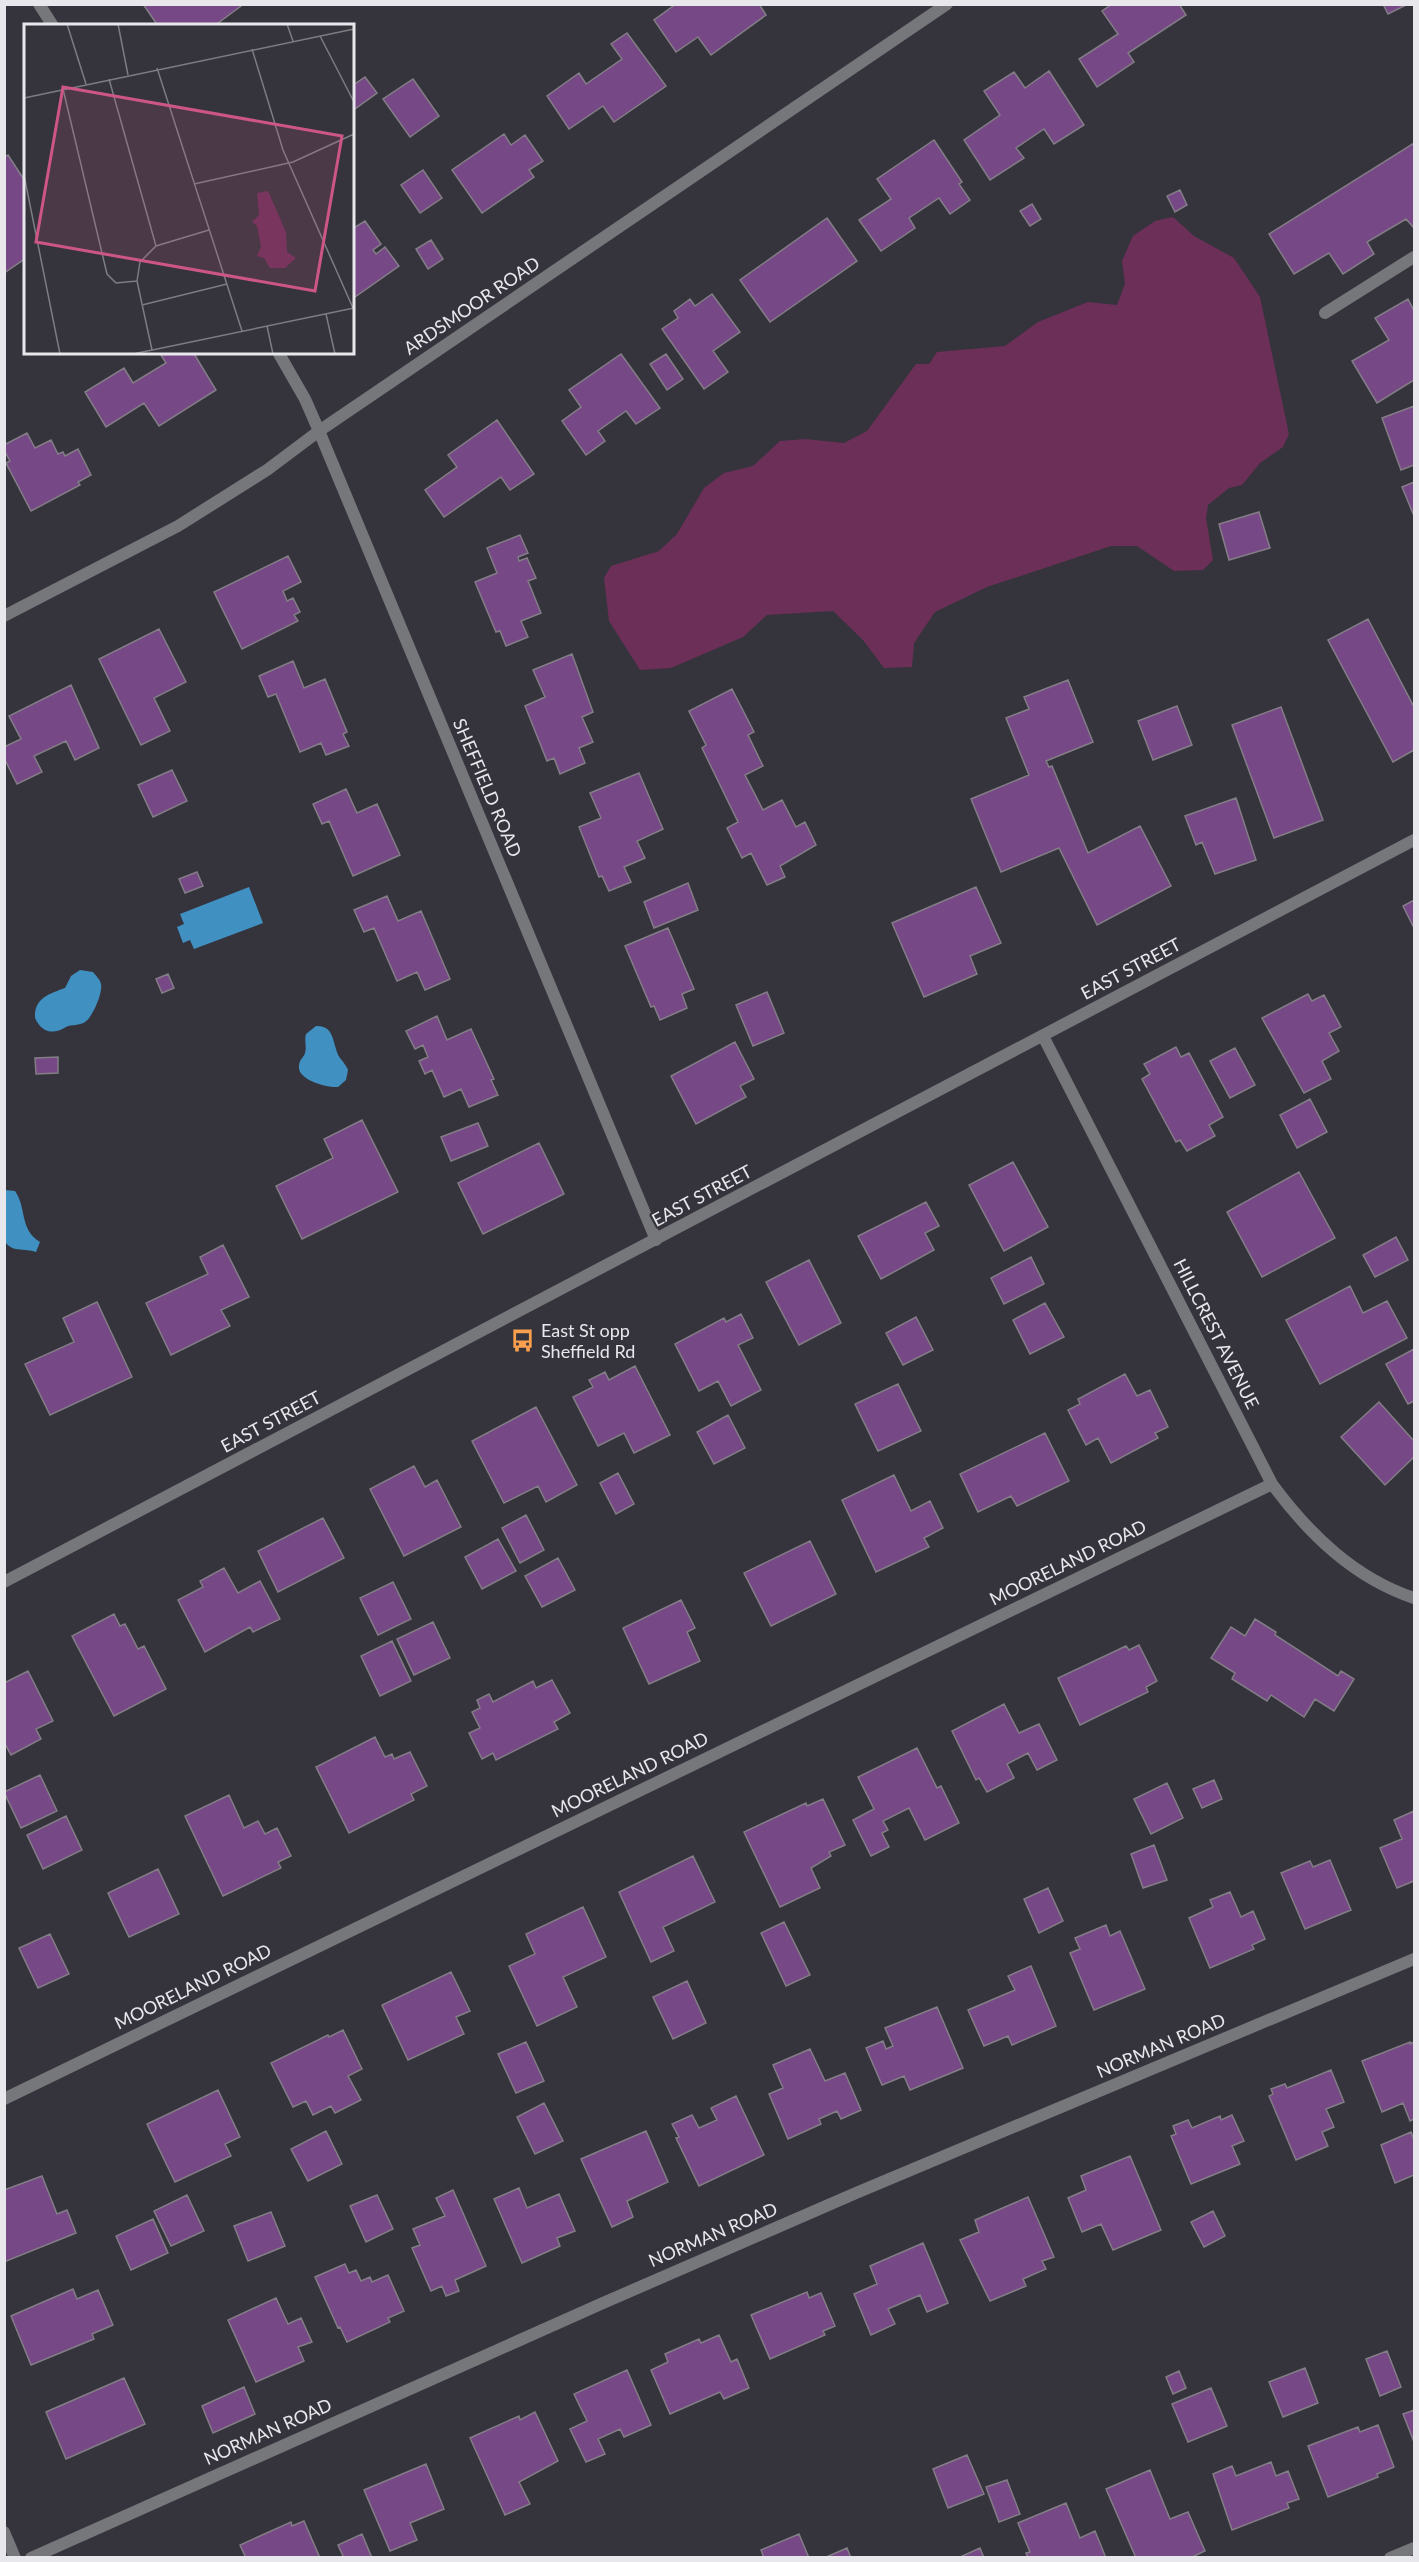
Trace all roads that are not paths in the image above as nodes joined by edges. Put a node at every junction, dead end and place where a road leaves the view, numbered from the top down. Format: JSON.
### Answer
{"nodes":[{"id":1,"x":39,"y":4,"type":"edge"},
{"id":2,"x":947,"y":4,"type":"edge"},
{"id":3,"x":52,"y":24,"type":"edge"},
{"id":4,"x":1414,"y":257,"type":"edge"},
{"id":5,"x":1325,"y":313,"type":"dead end"},
{"id":6,"x":279,"y":354,"type":"edge"},
{"id":7,"x":319,"y":431,"type":"junction"},
{"id":8,"x":4,"y":616,"type":"edge"},
{"id":9,"x":1414,"y":840,"type":"edge"},
{"id":10,"x":1043,"y":1036,"type":"junction"},
{"id":11,"x":656,"y":1240,"type":"junction"},
{"id":12,"x":1272,"y":1484,"type":"junction"},
{"id":13,"x":4,"y":1582,"type":"edge"},
{"id":14,"x":1414,"y":1598,"type":"edge"},
{"id":15,"x":1414,"y":1959,"type":"edge"},
{"id":16,"x":4,"y":2099,"type":"edge"},
{"id":17,"x":4,"y":2532,"type":"edge"},
{"id":18,"x":1414,"y":2548,"type":"edge"},
{"id":19,"x":15,"y":2558,"type":"edge"},
{"id":20,"x":31,"y":2558,"type":"edge"},
{"id":21,"x":1390,"y":2558,"type":"edge"}],
"edges":[{"from":1,"to":3,"type":"street"},
{"from":2,"to":7,"type":"street","name":"ARDSMOOR ROAD"},
{"from":4,"to":5,"type":"street"},
{"from":6,"to":7,"type":"street","name":"SHEFFIELD ROAD"},
{"from":7,"to":8,"type":"street","name":"ARDSMOOR ROAD"},
{"from":7,"to":11,"type":"street","name":"SHEFFIELD ROAD"},
{"from":9,"to":10,"type":"street","name":"EAST STREET"},
{"from":10,"to":11,"type":"street","name":"EAST STREET"},
{"from":10,"to":12,"type":"street","name":"HILLCREST AVENUE"},
{"from":11,"to":13,"type":"street","name":"EAST STREET"},
{"from":12,"to":14,"type":"street","name":"HILLCREST AVENUE"},
{"from":12,"to":16,"type":"street","name":"MOORELAND ROAD"},
{"from":15,"to":20,"type":"street","name":"NORMAN ROAD"},
{"from":17,"to":19,"type":"street"},
{"from":18,"to":21,"type":"street"}]}
